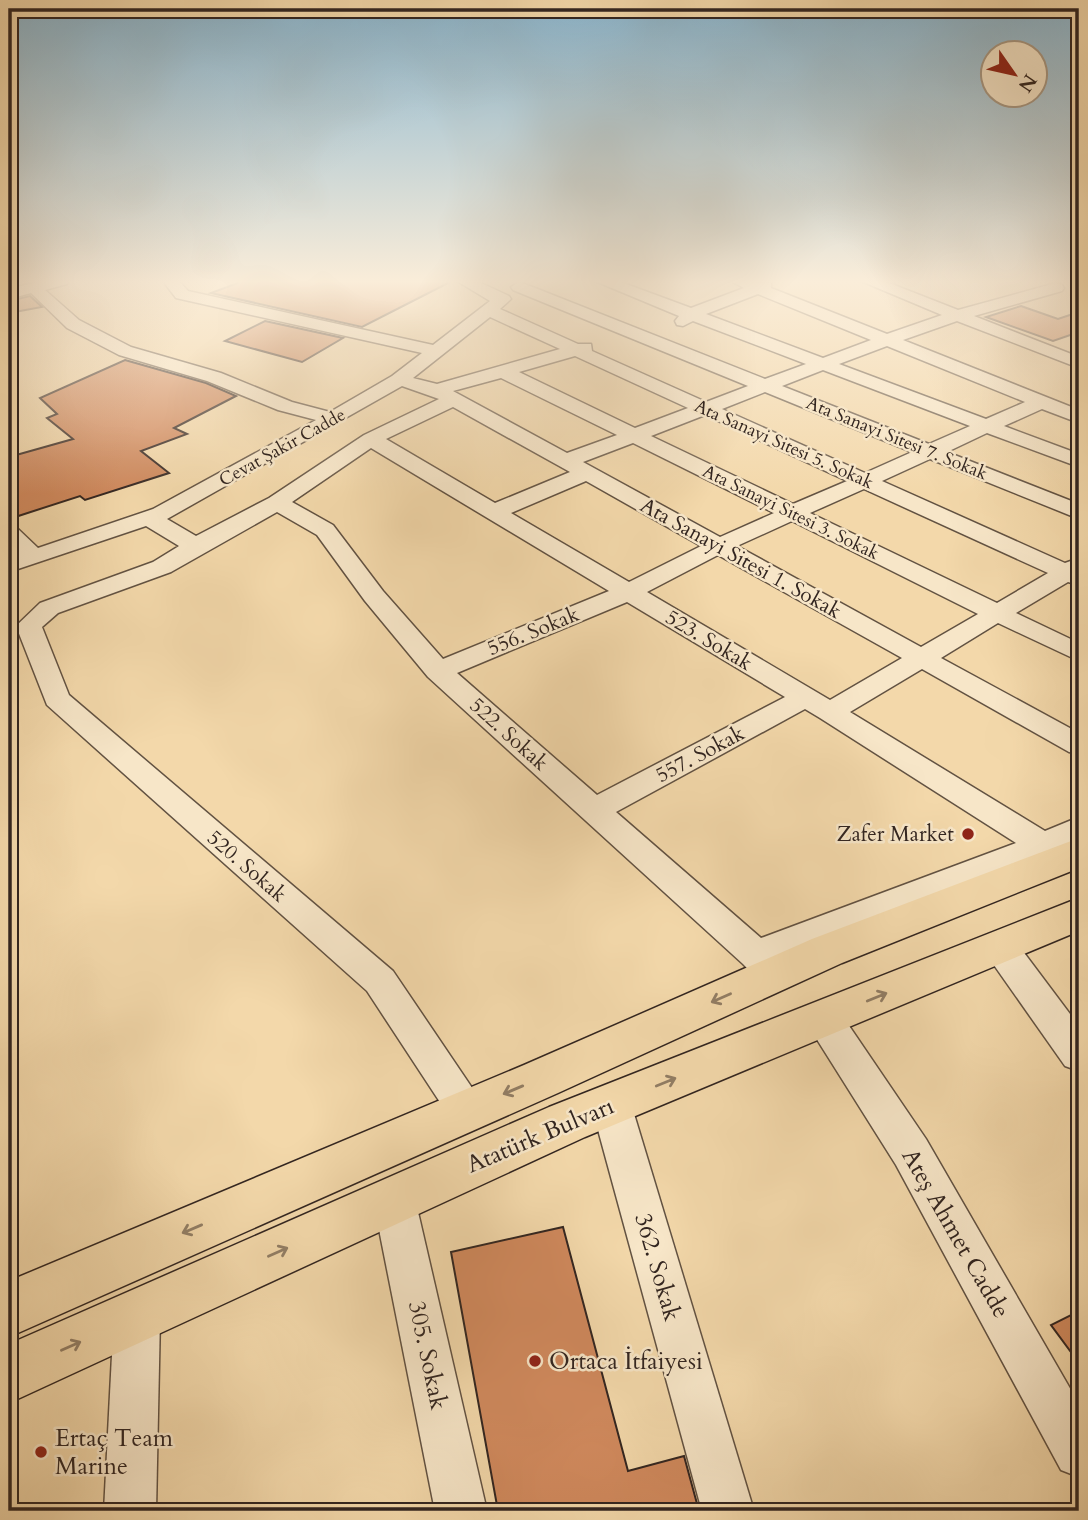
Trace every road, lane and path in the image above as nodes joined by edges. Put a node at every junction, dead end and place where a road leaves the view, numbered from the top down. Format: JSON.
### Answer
{"nodes":[{"id":1,"x":128,"y":352,"type":"edge"},
{"id":2,"x":435,"y":352,"type":"edge"},
{"id":3,"x":571,"y":352,"type":"edge"},
{"id":4,"x":582,"y":352,"type":"edge"},
{"id":5,"x":683,"y":352,"type":"edge"},
{"id":6,"x":791,"y":352,"type":"edge"},
{"id":7,"x":858,"y":352,"type":"edge"},
{"id":8,"x":917,"y":352,"type":"edge"},
{"id":9,"x":1050,"y":352,"type":"edge"},
{"id":10,"x":1079,"y":363,"type":"edge"},
{"id":11,"x":826,"y":365,"type":"junction"},
{"id":12,"x":502,"y":371,"type":"junction"},
{"id":13,"x":399,"y":380,"type":"junction"},
{"id":14,"x":769,"y":386,"type":"junction"},
{"id":15,"x":446,"y":395,"type":"junction"},
{"id":16,"x":1041,"y":402,"type":"junction"},
{"id":17,"x":707,"y":409,"type":"junction"},
{"id":18,"x":1079,"y":417,"type":"edge"},
{"id":19,"x":333,"y":419,"type":"junction"},
{"id":20,"x":987,"y":426,"type":"junction"},
{"id":21,"x":635,"y":436,"type":"junction"},
{"id":22,"x":371,"y":439,"type":"junction"},
{"id":23,"x":930,"y":451,"type":"junction"},
{"id":24,"x":1079,"y":461,"type":"edge"},
{"id":25,"x":577,"y":467,"type":"junction"},
{"id":26,"x":864,"y":480,"type":"junction"},
{"id":27,"x":277,"y":503,"type":"junction"},
{"id":28,"x":494,"y":512,"type":"junction"},
{"id":29,"x":1079,"y":512,"type":"edge"},
{"id":30,"x":792,"y":513,"type":"junction"},
{"id":31,"x":148,"y":518,"type":"junction"},
{"id":32,"x":9,"y":533,"type":"edge"},
{"id":33,"x":196,"y":546,"type":"junction"},
{"id":34,"x":719,"y":546,"type":"junction"},
{"id":35,"x":34,"y":557,"type":"junction"},
{"id":36,"x":9,"y":565,"type":"edge"},
{"id":37,"x":1075,"y":572,"type":"edge"},
{"id":38,"x":629,"y":592,"type":"junction"},
{"id":39,"x":998,"y":613,"type":"junction"},
{"id":40,"x":1079,"y":653,"type":"edge"},
{"id":41,"x":922,"y":658,"type":"junction"},
{"id":42,"x":438,"y":671,"type":"junction"},
{"id":43,"x":818,"y":705,"type":"junction"},
{"id":44,"x":1079,"y":745,"type":"edge"},
{"id":45,"x":594,"y":810,"type":"junction"},
{"id":46,"x":1067,"y":846,"type":"edge"},
{"id":47,"x":1079,"y":914,"type":"edge"},
{"id":48,"x":1001,"y":948,"type":"junction"},
{"id":49,"x":765,"y":964,"type":"junction"},
{"id":50,"x":824,"y":1019,"type":"junction"},
{"id":51,"x":1079,"y":1055,"type":"edge"},
{"id":52,"x":611,"y":1104,"type":"junction"},
{"id":53,"x":467,"y":1110,"type":"junction"},
{"id":54,"x":394,"y":1199,"type":"junction"},
{"id":55,"x":9,"y":1309,"type":"edge"},
{"id":56,"x":137,"y":1316,"type":"junction"},
{"id":57,"x":9,"y":1374,"type":"edge"},
{"id":58,"x":1079,"y":1452,"type":"edge"},
{"id":59,"x":130,"y":1511,"type":"edge"},
{"id":60,"x":461,"y":1511,"type":"edge"},
{"id":61,"x":728,"y":1511,"type":"edge"}],
"edges":[{"from":1,"to":19,"type":"street"},
{"from":2,"to":13,"type":"street","name":"Cevat Şakir Cadde"},
{"from":3,"to":12,"type":"street"},
{"from":4,"to":17,"type":"street","name":"Ata Sanayi Sitesi 5. Sokak"},
{"from":5,"to":14,"type":"street","name":"Ata Sanayi Sitesi 7. Sokak"},
{"from":6,"to":11,"type":"street"},
{"from":7,"to":11,"type":"street"},
{"from":8,"to":16,"type":"street"},
{"from":9,"to":10,"type":"street"},
{"from":11,"to":14,"type":"street"},
{"from":11,"to":20,"type":"street"},
{"from":12,"to":15,"type":"street"},
{"from":12,"to":21,"type":"street","name":"Ata Sanayi Sitesi 3. Sokak"},
{"from":13,"to":15,"type":"street","name":"Ata Sanayi Sitesi 1. Sokak"},
{"from":13,"to":19,"type":"street","name":"Cevat Şakir Cadde"},
{"from":14,"to":17,"type":"street"},
{"from":14,"to":23,"type":"street","name":"Ata Sanayi Sitesi 7. Sokak"},
{"from":15,"to":22,"type":"street"},
{"from":15,"to":25,"type":"street","name":"Ata Sanayi Sitesi 1. Sokak"},
{"from":16,"to":18,"type":"street"},
{"from":16,"to":20,"type":"street","name":"556. Sokak"},
{"from":17,"to":21,"type":"street"},
{"from":17,"to":26,"type":"street","name":"Ata Sanayi Sitesi 5. Sokak"},
{"from":19,"to":31,"type":"street","name":"Cevat Şakir Cadde"},
{"from":20,"to":23,"type":"street","name":"556. Sokak"},
{"from":20,"to":24,"type":"street"},
{"from":21,"to":25,"type":"street"},
{"from":21,"to":30,"type":"street","name":"Ata Sanayi Sitesi 3. Sokak"},
{"from":22,"to":27,"type":"street"},
{"from":22,"to":28,"type":"street","name":"523. Sokak"},
{"from":23,"to":26,"type":"street","name":"556. Sokak"},
{"from":23,"to":29,"type":"street","name":"Ata Sanayi Sitesi 7. Sokak"},
{"from":25,"to":28,"type":"street"},
{"from":25,"to":34,"type":"street","name":"Ata Sanayi Sitesi 1. Sokak"},
{"from":26,"to":30,"type":"street","name":"556. Sokak"},
{"from":26,"to":37,"type":"street","name":"Ata Sanayi Sitesi 5. Sokak"},
{"from":27,"to":33,"type":"street"},
{"from":27,"to":42,"type":"street","name":"522. Sokak"},
{"from":28,"to":38,"type":"street","name":"523. Sokak"},
{"from":30,"to":34,"type":"street","name":"556. Sokak"},
{"from":30,"to":39,"type":"street","name":"Ata Sanayi Sitesi 3. Sokak"},
{"from":31,"to":33,"type":"street"},
{"from":31,"to":35,"type":"street","name":"Cevat Şakir Cadde"},
{"from":32,"to":35,"type":"street"},
{"from":33,"to":53,"type":"street","name":"520. Sokak"},
{"from":34,"to":38,"type":"street","name":"556. Sokak"},
{"from":34,"to":41,"type":"street","name":"Ata Sanayi Sitesi 1. Sokak"},
{"from":35,"to":36,"type":"street","name":"Cevat Şakir Cadde"},
{"from":37,"to":39,"type":"street","name":"557. Sokak"},
{"from":38,"to":42,"type":"street","name":"556. Sokak"},
{"from":38,"to":43,"type":"street","name":"523. Sokak"},
{"from":39,"to":40,"type":"street","name":"Ata Sanayi Sitesi 3. Sokak"},
{"from":39,"to":41,"type":"street","name":"557. Sokak"},
{"from":41,"to":43,"type":"street","name":"557. Sokak"},
{"from":41,"to":44,"type":"street","name":"Ata Sanayi Sitesi 1. Sokak"},
{"from":42,"to":45,"type":"street","name":"522. Sokak"},
{"from":43,"to":45,"type":"street","name":"557. Sokak"},
{"from":43,"to":46,"type":"street","name":"523. Sokak"},
{"from":45,"to":49,"type":"street","name":"522. Sokak"},
{"from":46,"to":49,"type":"main road"},
{"from":47,"to":48,"type":"main road","name":"Atatürk Bulvarı"},
{"from":50,"to":48,"type":"main road","name":"Atatürk Bulvarı","one_way":true},
{"from":48,"to":51,"type":"street"},
{"from":49,"to":53,"type":"main road","one_way":true},
{"from":52,"to":50,"type":"main road","name":"Atatürk Bulvarı","one_way":true},
{"from":50,"to":58,"type":"street","name":"Ateş Ahmet Cadde"},
{"from":52,"to":54,"type":"main road","name":"Atatürk Bulvarı"},
{"from":52,"to":61,"type":"street","name":"362. Sokak"},
{"from":53,"to":55,"type":"main road","one_way":true},
{"from":56,"to":54,"type":"main road","name":"Atatürk Bulvarı","one_way":true},
{"from":54,"to":60,"type":"street","name":"305. Sokak"},
{"from":57,"to":56,"type":"main road","name":"Atatürk Bulvarı","one_way":true},
{"from":56,"to":59,"type":"street"}]}
